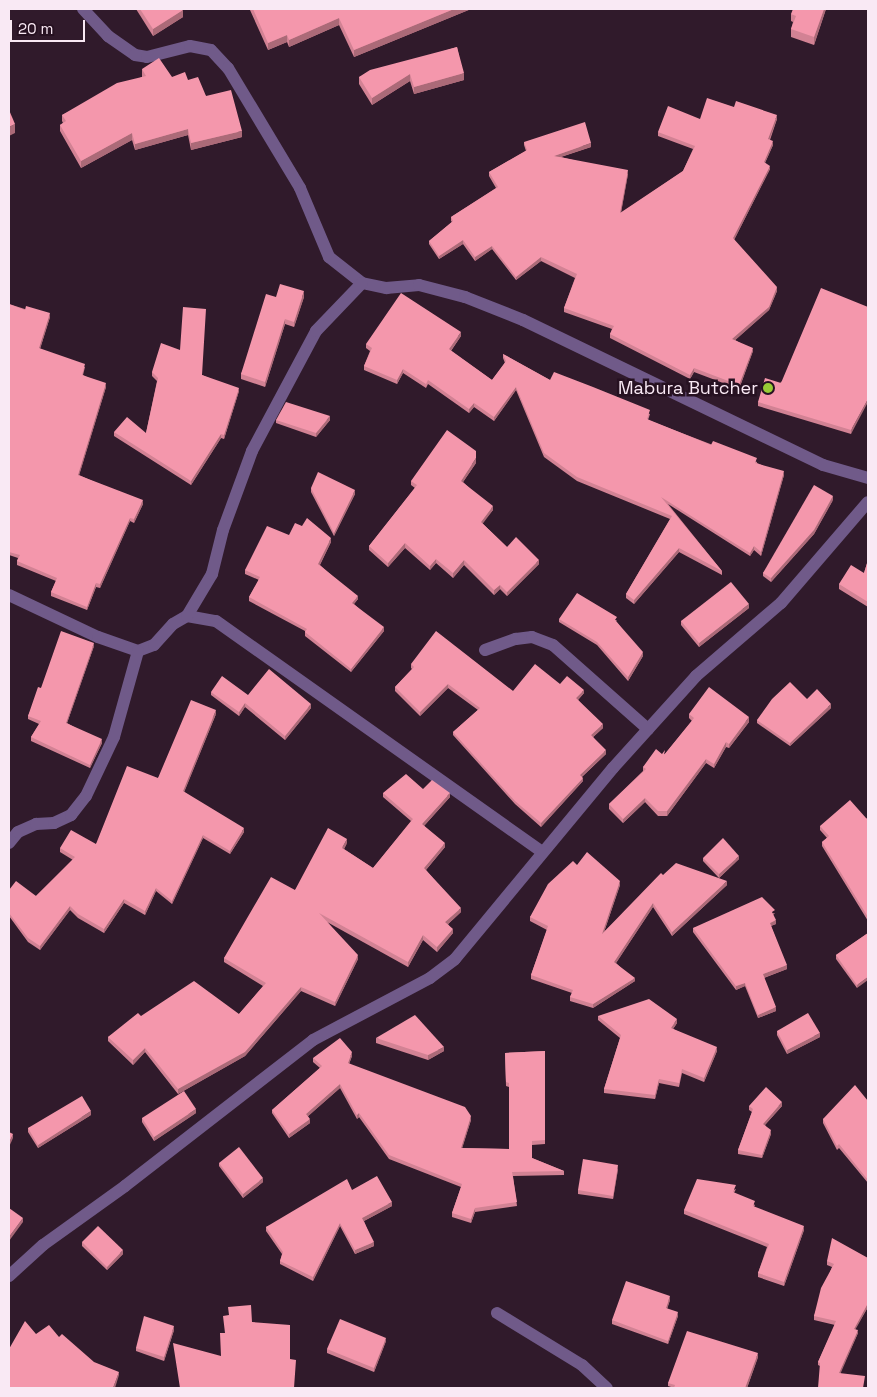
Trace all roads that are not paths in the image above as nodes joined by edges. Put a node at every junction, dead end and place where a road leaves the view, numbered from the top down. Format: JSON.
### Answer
{"nodes":[{"id":1,"x":83,"y":9,"type":"edge"},
{"id":2,"x":362,"y":283,"type":"junction"},
{"id":3,"x":868,"y":478,"type":"edge"},
{"id":4,"x":868,"y":502,"type":"edge"},
{"id":5,"x":9,"y":595,"type":"edge"},
{"id":6,"x":186,"y":616,"type":"junction"},
{"id":7,"x":486,"y":650,"type":"dead end"},
{"id":8,"x":138,"y":651,"type":"junction"},
{"id":9,"x":648,"y":730,"type":"junction"},
{"id":10,"x":9,"y":842,"type":"edge"},
{"id":11,"x":542,"y":852,"type":"junction"},
{"id":12,"x":9,"y":1276,"type":"edge"},
{"id":13,"x":497,"y":1313,"type":"dead end"},
{"id":14,"x":607,"y":1388,"type":"edge"}],
"edges":[{"from":1,"to":2,"type":"street"},
{"from":2,"to":3,"type":"street"},
{"from":2,"to":6,"type":"street"},
{"from":4,"to":9,"type":"street"},
{"from":5,"to":8,"type":"street"},
{"from":6,"to":8,"type":"street"},
{"from":6,"to":11,"type":"street"},
{"from":7,"to":9,"type":"street"},
{"from":8,"to":10,"type":"street"},
{"from":9,"to":11,"type":"street"},
{"from":11,"to":12,"type":"street"},
{"from":13,"to":14,"type":"street"}]}
